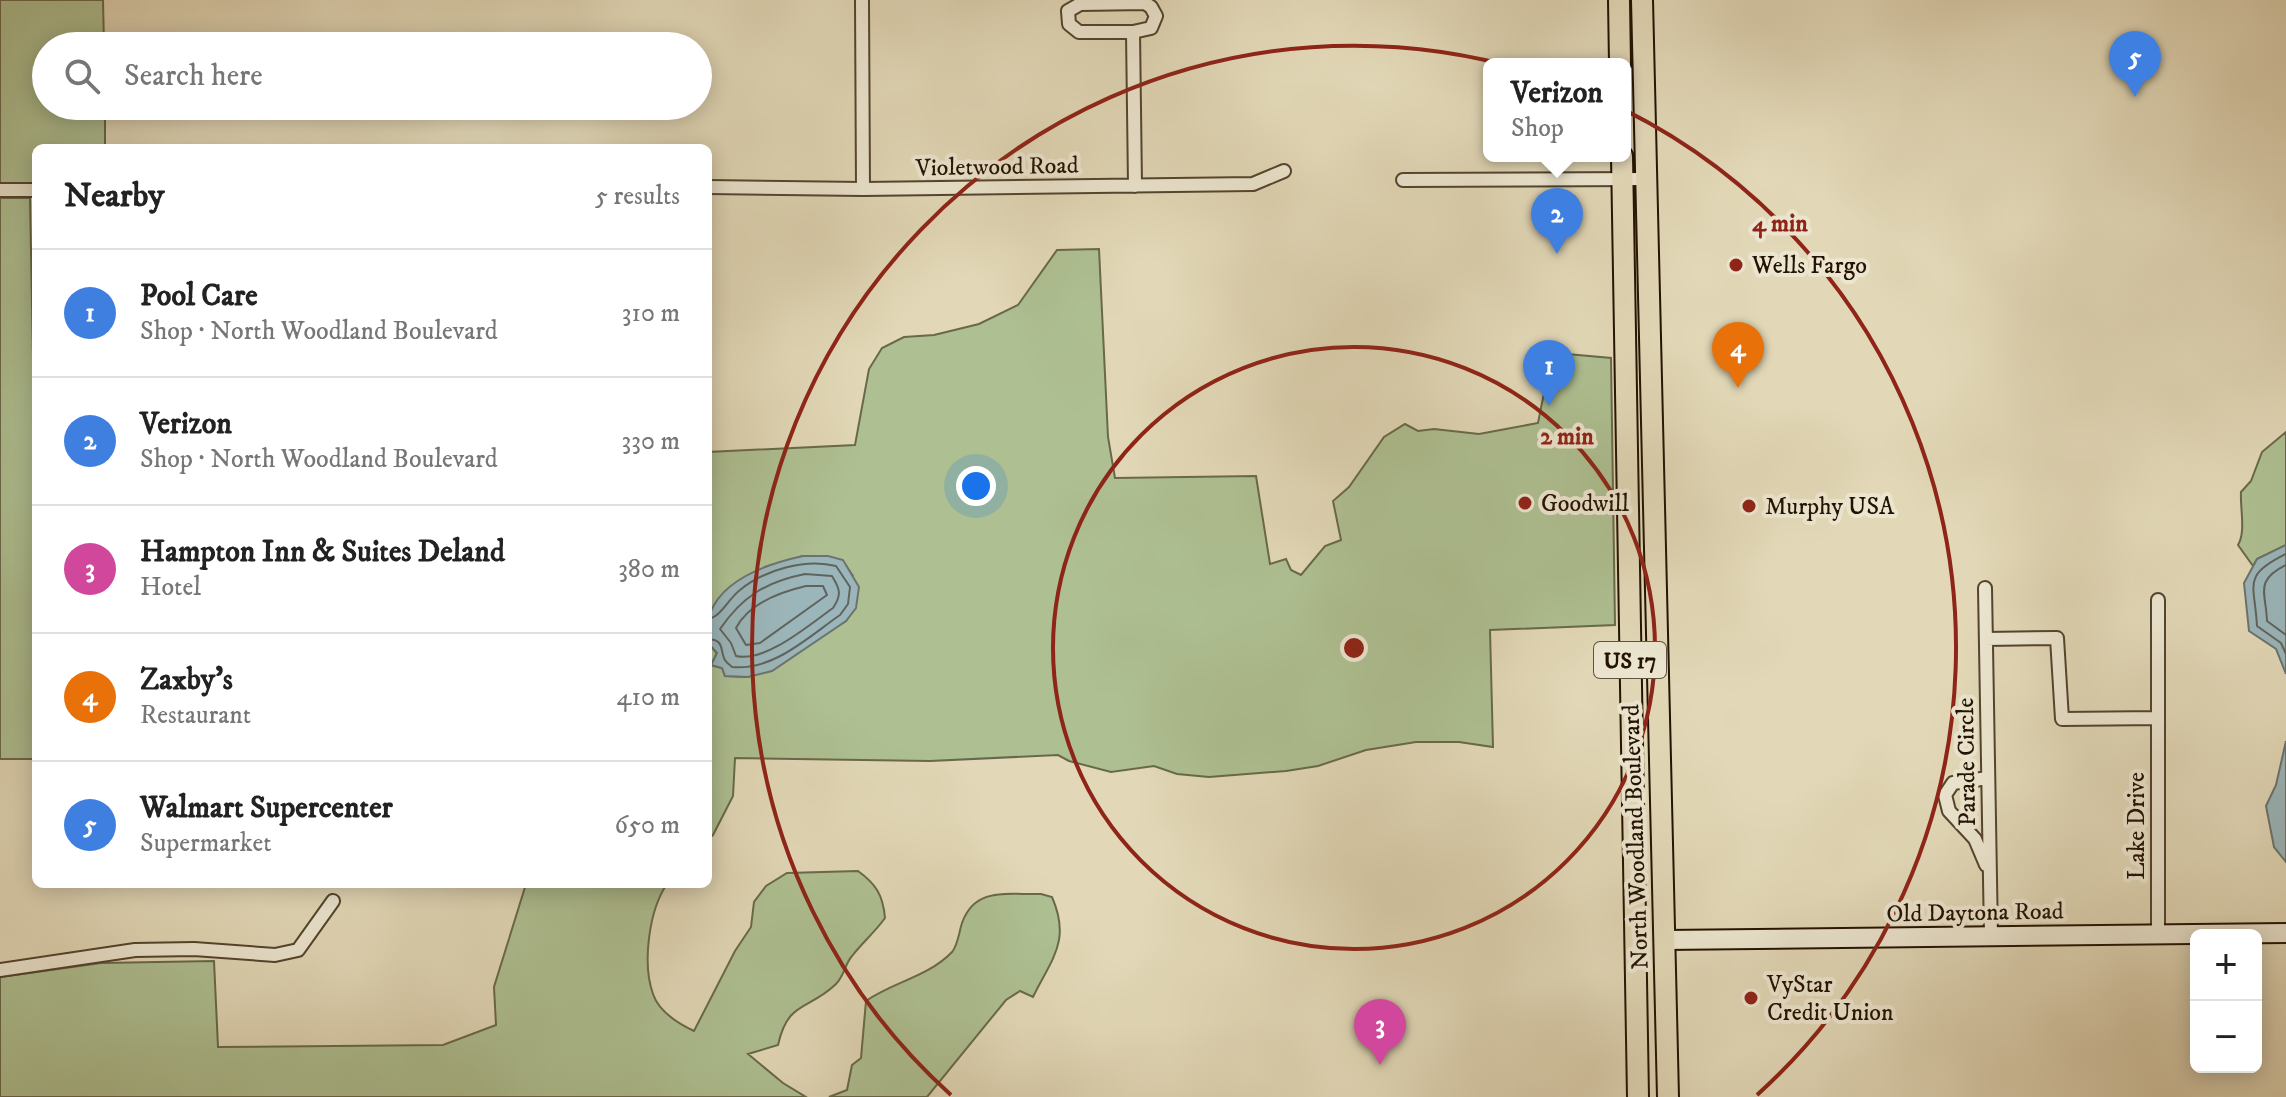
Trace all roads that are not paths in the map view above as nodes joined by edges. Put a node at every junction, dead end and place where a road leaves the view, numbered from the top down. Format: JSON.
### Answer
{"nodes":[{"id":1,"x":862,"y":0,"type":"edge"},
{"id":2,"x":1619,"y":0,"type":"edge"},
{"id":3,"x":1642,"y":0,"type":"edge"},
{"id":4,"x":1133,"y":32,"type":"junction"},
{"id":5,"x":1620,"y":58,"type":"edge"},
{"id":6,"x":1622,"y":162,"type":"edge"},
{"id":7,"x":1284,"y":171,"type":"dead end"},
{"id":8,"x":1623,"y":179,"type":"junction"},
{"id":9,"x":1646,"y":179,"type":"junction"},
{"id":10,"x":1403,"y":180,"type":"dead end"},
{"id":11,"x":1135,"y":186,"type":"junction"},
{"id":12,"x":712,"y":187,"type":"edge"},
{"id":13,"x":863,"y":189,"type":"junction"},
{"id":14,"x":0,"y":190,"type":"edge"},
{"id":15,"x":32,"y":190,"type":"edge"},
{"id":16,"x":1628,"y":508,"type":"junction"},
{"id":17,"x":1653,"y":560,"type":"junction"},
{"id":18,"x":1629,"y":566,"type":"junction"},
{"id":19,"x":1985,"y":588,"type":"dead end"},
{"id":20,"x":2158,"y":600,"type":"dead end"},
{"id":21,"x":1654,"y":601,"type":"junction"},
{"id":22,"x":1986,"y":639,"type":"junction"},
{"id":23,"x":2158,"y":718,"type":"junction"},
{"id":24,"x":1988,"y":778,"type":"junction"},
{"id":25,"x":1632,"y":812,"type":"junction"},
{"id":26,"x":1990,"y":873,"type":"junction"},
{"id":27,"x":333,"y":901,"type":"dead end"},
{"id":28,"x":2158,"y":933,"type":"junction"},
{"id":29,"x":2286,"y":933,"type":"edge"},
{"id":30,"x":1635,"y":934,"type":"junction"},
{"id":31,"x":1991,"y":936,"type":"junction"},
{"id":32,"x":1665,"y":940,"type":"junction"},
{"id":33,"x":0,"y":970,"type":"edge"},
{"id":34,"x":1665,"y":975,"type":"junction"},
{"id":35,"x":1640,"y":1091,"type":"edge"},
{"id":36,"x":1668,"y":1097,"type":"edge"}],
"edges":[{"from":1,"to":13,"type":"street"},
{"from":2,"to":5,"type":"main road"},
{"from":3,"to":9,"type":"main road","name":"North Woodland Boulevard","number":"US 17"},
{"from":4,"to":4,"type":"street"},
{"from":4,"to":11,"type":"street"},
{"from":6,"to":8,"type":"main road","name":"North Woodland Boulevard","number":"US 17"},
{"from":7,"to":11,"type":"street","name":"Violetwood Road"},
{"from":8,"to":9,"type":"street"},
{"from":8,"to":10,"type":"street"},
{"from":8,"to":16,"type":"main road","name":"North Woodland Boulevard","number":"US 17"},
{"from":9,"to":17,"type":"main road","name":"North Woodland Boulevard","number":"US 17"},
{"from":11,"to":13,"type":"street","name":"Violetwood Road"},
{"from":12,"to":13,"type":"street","name":"Violetwood Road"},
{"from":14,"to":15,"type":"street"},
{"from":16,"to":17,"type":"main road"},
{"from":16,"to":18,"type":"main road","name":"North Woodland Boulevard","number":"US 17"},
{"from":17,"to":21,"type":"main road","name":"North Woodland Boulevard","number":"US 17"},
{"from":18,"to":21,"type":"main road"},
{"from":18,"to":25,"type":"main road","name":"North Woodland Boulevard","number":"US 17"},
{"from":19,"to":22,"type":"street","name":"Parade Circle"},
{"from":20,"to":23,"type":"street","name":"Lake Drive"},
{"from":21,"to":32,"type":"main road","name":"North Woodland Boulevard","number":"US 17"},
{"from":22,"to":23,"type":"street"},
{"from":22,"to":24,"type":"street","name":"Parade Circle"},
{"from":23,"to":28,"type":"street","name":"Lake Drive"},
{"from":24,"to":26,"type":"street","name":"Parade Circle"},
{"from":24,"to":26,"type":"street"},
{"from":25,"to":30,"type":"main road","name":"North Woodland Boulevard","number":"US 17"},
{"from":25,"to":32,"type":"main road"},
{"from":26,"to":31,"type":"street","name":"Parade Circle"},
{"from":27,"to":33,"type":"street"},
{"from":28,"to":29,"type":"street","name":"Old Daytona Road"},
{"from":28,"to":31,"type":"street","name":"Old Daytona Road"},
{"from":30,"to":34,"type":"main road"},
{"from":30,"to":35,"type":"main road","name":"North Woodland Boulevard","number":"US 17"},
{"from":31,"to":32,"type":"street","name":"Old Daytona Road"},
{"from":32,"to":34,"type":"main road","name":"North Woodland Boulevard","number":"US 17"},
{"from":34,"to":36,"type":"main road","name":"North Woodland Boulevard","number":"US 17"}]}
